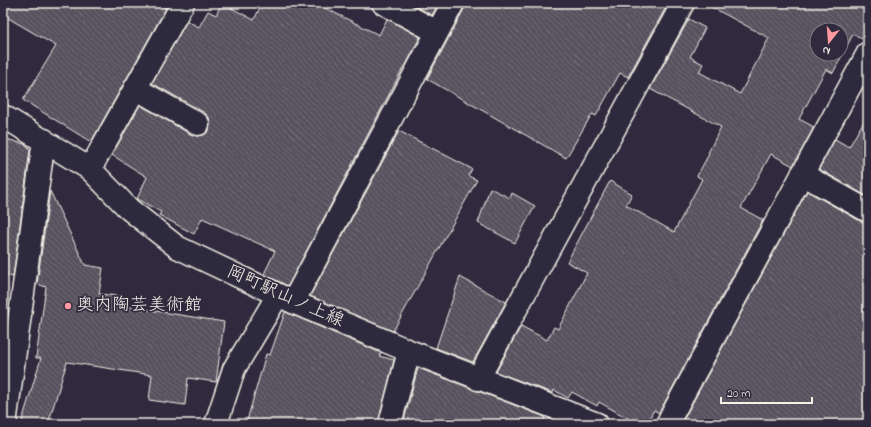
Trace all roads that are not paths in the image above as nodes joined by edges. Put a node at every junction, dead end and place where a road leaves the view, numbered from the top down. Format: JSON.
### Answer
{"nodes":[{"id":1,"x":183,"y":3,"type":"edge"},
{"id":2,"x":383,"y":3,"type":"edge"},
{"id":3,"x":452,"y":3,"type":"edge"},
{"id":4,"x":683,"y":3,"type":"edge"},
{"id":5,"x":437,"y":32,"type":"junction"},
{"id":6,"x":868,"y":53,"type":"edge"},
{"id":7,"x":135,"y":88,"type":"junction"},
{"id":8,"x":3,"y":116,"type":"edge"},
{"id":9,"x":198,"y":124,"type":"dead end"},
{"id":10,"x":44,"y":140,"type":"junction"},
{"id":11,"x":90,"y":169,"type":"junction"},
{"id":12,"x":802,"y":174,"type":"junction"},
{"id":13,"x":868,"y":211,"type":"edge"},
{"id":14,"x":286,"y":298,"type":"junction"},
{"id":15,"x":409,"y":351,"type":"junction"},
{"id":16,"x":8,"y":372,"type":"edge"},
{"id":17,"x":478,"y":379,"type":"junction"},
{"id":18,"x":573,"y":420,"type":"edge"},
{"id":19,"x":5,"y":424,"type":"edge"},
{"id":20,"x":216,"y":424,"type":"edge"},
{"id":21,"x":390,"y":424,"type":"edge"},
{"id":22,"x":597,"y":424,"type":"edge"},
{"id":23,"x":667,"y":424,"type":"edge"}],
"edges":[{"from":1,"to":7,"type":"street"},
{"from":2,"to":5,"type":"street"},
{"from":3,"to":5,"type":"street"},
{"from":4,"to":17,"type":"street"},
{"from":5,"to":14,"type":"street"},
{"from":6,"to":12,"type":"street"},
{"from":7,"to":9,"type":"street"},
{"from":7,"to":11,"type":"street"},
{"from":8,"to":10,"type":"street","name":"岡町駅山ノ上線"},
{"from":10,"to":11,"type":"street","name":"岡町駅山ノ上線"},
{"from":10,"to":16,"type":"street"},
{"from":11,"to":14,"type":"street","name":"岡町駅山ノ上線"},
{"from":12,"to":13,"type":"street"},
{"from":12,"to":23,"type":"street"},
{"from":14,"to":15,"type":"street","name":"岡町駅山ノ上線"},
{"from":14,"to":20,"type":"street"},
{"from":15,"to":17,"type":"street","name":"岡町駅山ノ上線"},
{"from":15,"to":21,"type":"street"},
{"from":16,"to":19,"type":"street"},
{"from":17,"to":18,"type":"street","name":"岡町駅山ノ上線"},
{"from":18,"to":22,"type":"street","name":"岡町駅山ノ上線"}]}
